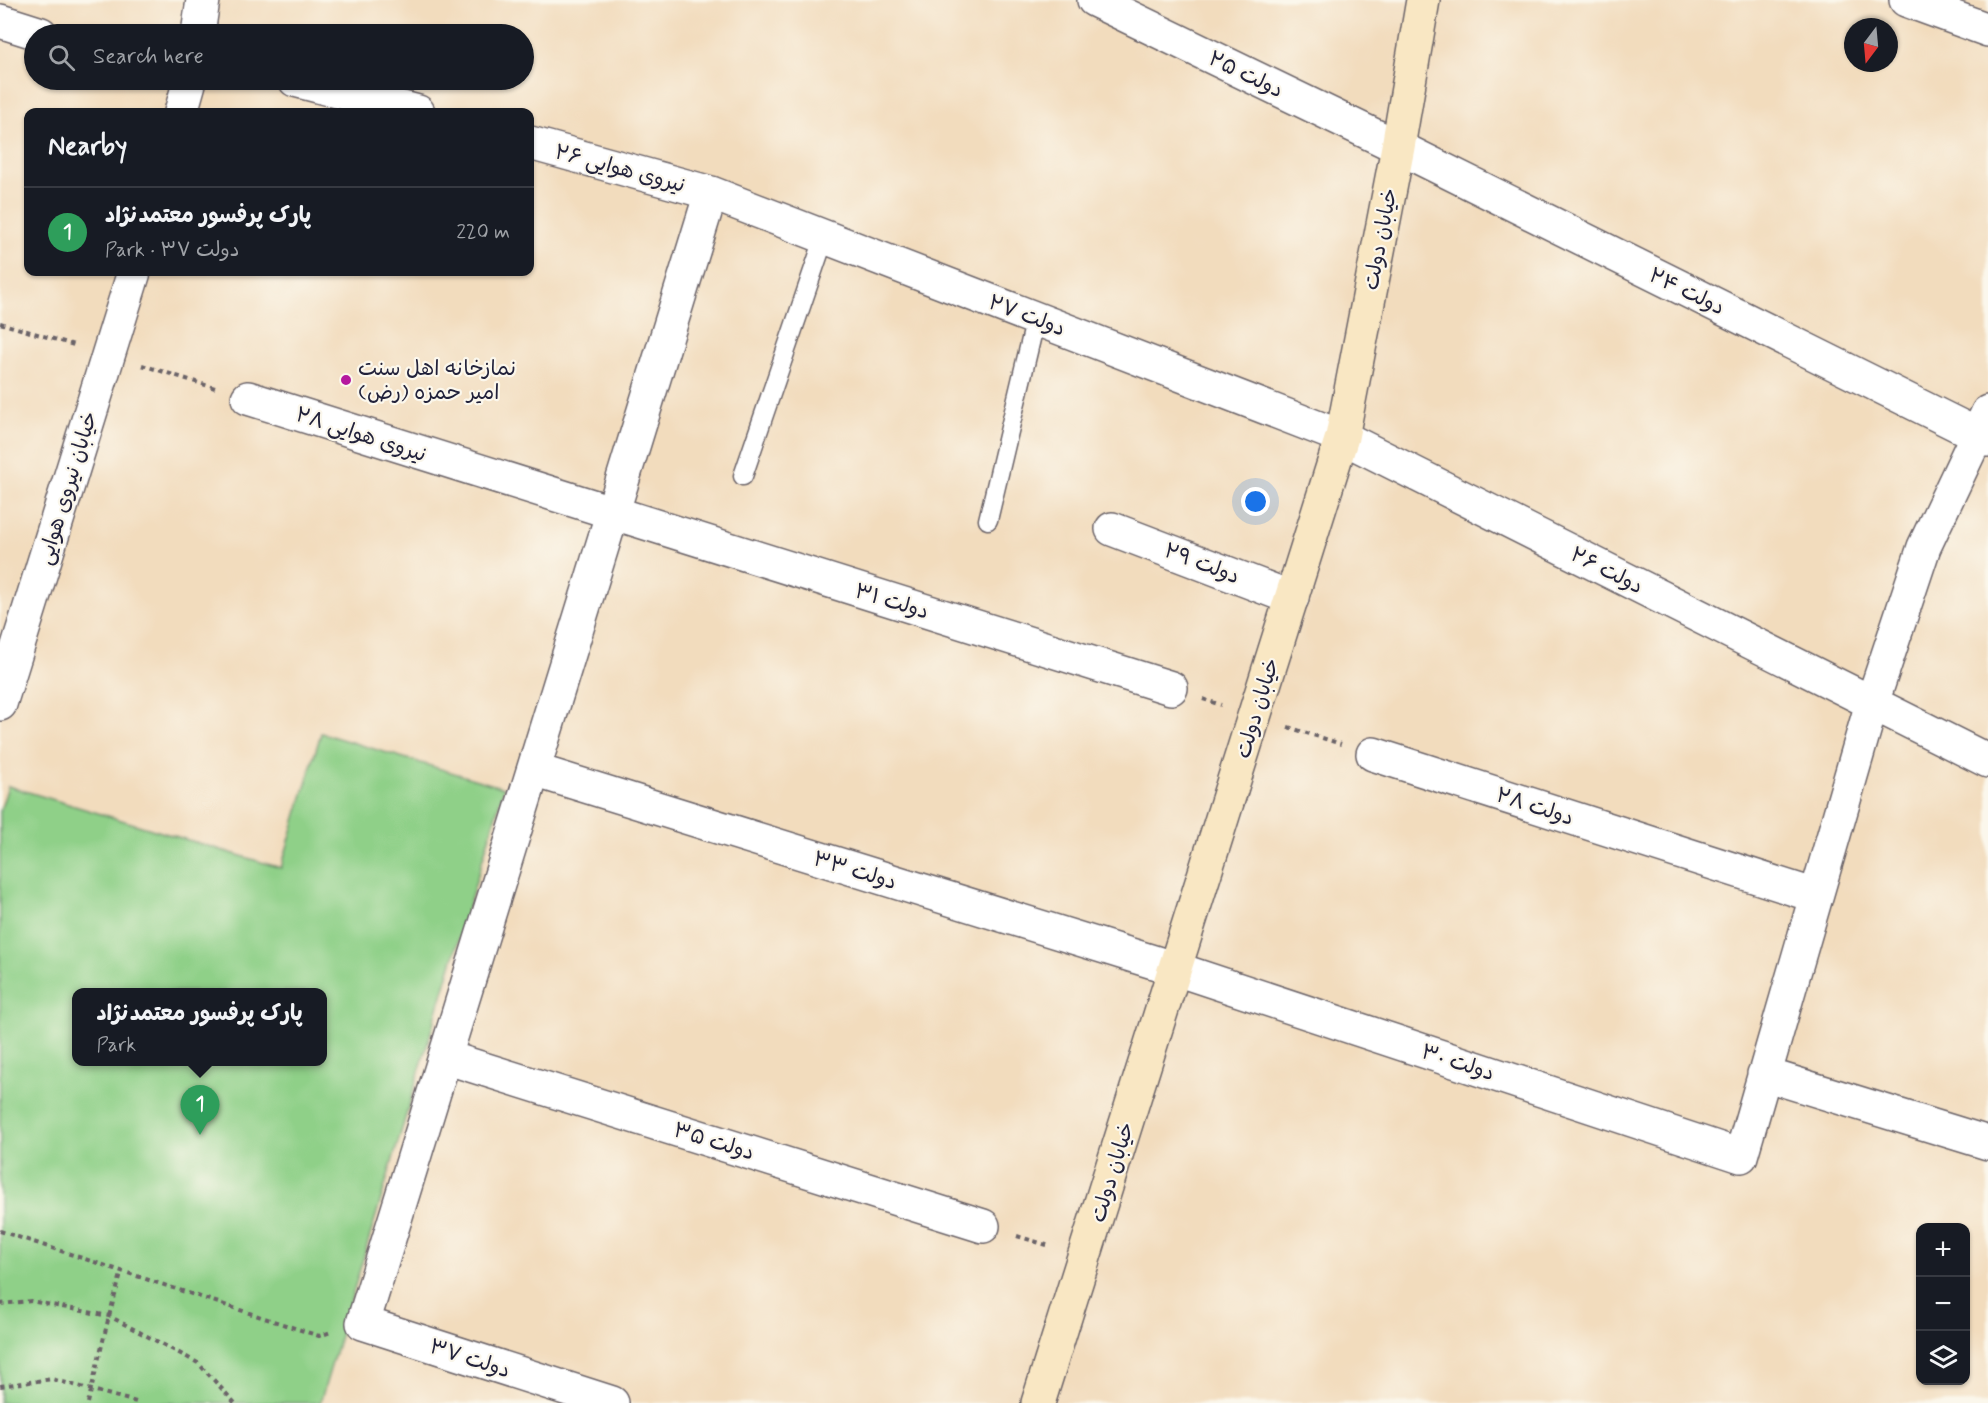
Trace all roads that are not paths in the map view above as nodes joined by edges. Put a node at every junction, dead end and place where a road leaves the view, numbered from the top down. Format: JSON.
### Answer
{"nodes":[{"id":1,"x":202,"y":0,"type":"edge"},
{"id":2,"x":1094,"y":0,"type":"edge"},
{"id":3,"x":1422,"y":0,"type":"edge"},
{"id":4,"x":1906,"y":0,"type":"edge"},
{"id":5,"x":0,"y":21,"type":"edge"},
{"id":6,"x":199,"y":24,"type":"edge"},
{"id":7,"x":24,"y":29,"type":"edge"},
{"id":8,"x":1988,"y":30,"type":"edge"},
{"id":9,"x":333,"y":90,"type":"edge"},
{"id":10,"x":403,"y":108,"type":"edge"},
{"id":11,"x":534,"y":143,"type":"edge"},
{"id":12,"x":1398,"y":147,"type":"junction"},
{"id":13,"x":711,"y":192,"type":"junction"},
{"id":14,"x":825,"y":236,"type":"junction"},
{"id":15,"x":133,"y":276,"type":"edge"},
{"id":16,"x":1036,"y":318,"type":"junction"},
{"id":17,"x":248,"y":398,"type":"road end"},
{"id":18,"x":1984,"y":429,"type":"edge"},
{"id":19,"x":1342,"y":437,"type":"junction"},
{"id":20,"x":743,"y":476,"type":"dead end"},
{"id":21,"x":613,"y":514,"type":"junction"},
{"id":22,"x":988,"y":520,"type":"dead end"},
{"id":23,"x":1112,"y":529,"type":"dead end"},
{"id":24,"x":1292,"y":598,"type":"junction"},
{"id":25,"x":1171,"y":688,"type":"road end"},
{"id":26,"x":1872,"y":703,"type":"junction"},
{"id":27,"x":0,"y":704,"type":"edge"},
{"id":28,"x":1373,"y":754,"type":"road end"},
{"id":29,"x":1988,"y":761,"type":"edge"},
{"id":30,"x":534,"y":770,"type":"junction"},
{"id":31,"x":1816,"y":896,"type":"junction"},
{"id":32,"x":1176,"y":969,"type":"junction"},
{"id":33,"x":446,"y":1057,"type":"junction"},
{"id":34,"x":1764,"y":1074,"type":"junction"},
{"id":35,"x":1988,"y":1143,"type":"edge"},
{"id":36,"x":983,"y":1226,"type":"road end"},
{"id":37,"x":612,"y":1403,"type":"edge"},
{"id":38,"x":1038,"y":1403,"type":"edge"}],
"edges":[{"from":1,"to":6,"type":"street"},
{"from":2,"to":12,"type":"street","name":"دولت ۲۵"},
{"from":3,"to":12,"type":"street","name":"خیابان دولت"},
{"from":4,"to":8,"type":"street"},
{"from":5,"to":7,"type":"street"},
{"from":9,"to":10,"type":"street"},
{"from":11,"to":13,"type":"street","name":"نیروی هوایی ۲۶"},
{"from":12,"to":18,"type":"street","name":"دولت ۲۴"},
{"from":12,"to":19,"type":"street","name":"خیابان دولت"},
{"from":13,"to":14,"type":"street","name":"دولت ۲۷"},
{"from":13,"to":21,"type":"street"},
{"from":14,"to":16,"type":"street","name":"دولت ۲۷"},
{"from":14,"to":20,"type":"lane"},
{"from":15,"to":27,"type":"street","name":"خیابان نیروی هوایی"},
{"from":16,"to":19,"type":"street","name":"دولت ۲۷"},
{"from":16,"to":22,"type":"lane"},
{"from":17,"to":21,"type":"street","name":"نیروی هوایی ۲۸"},
{"from":18,"to":26,"type":"street"},
{"from":19,"to":24,"type":"street","name":"خیابان دولت"},
{"from":19,"to":26,"type":"street","name":"دولت ۲۶"},
{"from":21,"to":25,"type":"street","name":"دولت ۳۱"},
{"from":21,"to":30,"type":"street"},
{"from":23,"to":24,"type":"street","name":"دولت ۲۹"},
{"from":24,"to":32,"type":"street","name":"خیابان دولت"},
{"from":26,"to":29,"type":"street","name":"دولت ۲۶"},
{"from":26,"to":31,"type":"street"},
{"from":28,"to":31,"type":"street","name":"دولت ۲۸"},
{"from":30,"to":32,"type":"street","name":"دولت ۳۳"},
{"from":30,"to":33,"type":"street"},
{"from":31,"to":34,"type":"street"},
{"from":32,"to":34,"type":"street","name":"دولت ۳۰"},
{"from":32,"to":38,"type":"street","name":"خیابان دولت"},
{"from":33,"to":36,"type":"street","name":"دولت ۳۵"},
{"from":33,"to":37,"type":"street","name":"دولت ۳۷"},
{"from":34,"to":35,"type":"street"}]}
